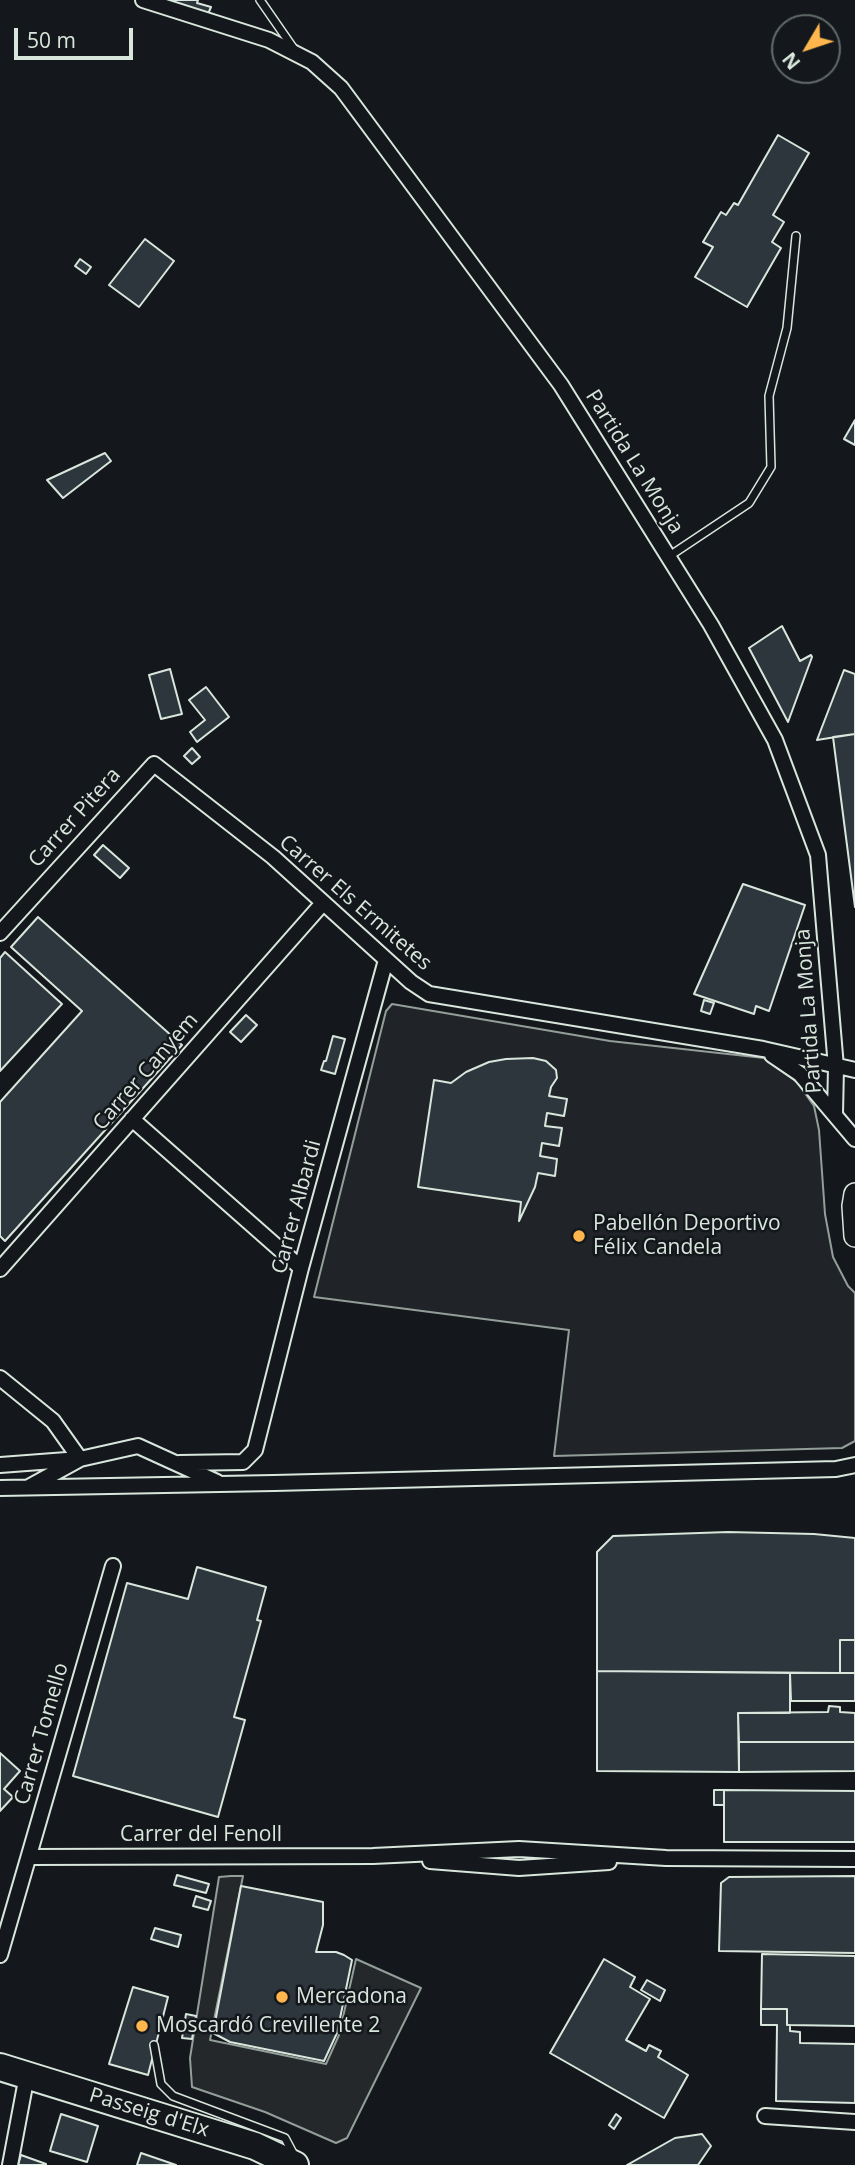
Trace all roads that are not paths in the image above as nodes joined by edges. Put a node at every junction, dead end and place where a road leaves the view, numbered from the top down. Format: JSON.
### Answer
{"nodes":[{"id":1,"x":143,"y":0,"type":"edge"},
{"id":2,"x":260,"y":0,"type":"edge"},
{"id":3,"x":299,"y":55,"type":"junction"},
{"id":4,"x":796,"y":236,"type":"dead end"},
{"id":5,"x":668,"y":557,"type":"junction"},
{"id":6,"x":154,"y":764,"type":"joint"},
{"id":7,"x":323,"y":903,"type":"junction"},
{"id":8,"x":0,"y":933,"type":"edge"},
{"id":9,"x":386,"y":960,"type":"junction"},
{"id":10,"x":763,"y":1049,"type":"junction"},
{"id":11,"x":836,"y":1067,"type":"junction"},
{"id":12,"x":855,"y":1070,"type":"edge"},
{"id":13,"x":835,"y":1114,"type":"junction"},
{"id":14,"x":132,"y":1119,"type":"junction"},
{"id":15,"x":855,"y":1139,"type":"edge"},
{"id":16,"x":855,"y":1194,"type":"edge"},
{"id":17,"x":855,"y":1236,"type":"edge"},
{"id":18,"x":5,"y":1252,"type":"edge"},
{"id":19,"x":301,"y":1268,"type":"junction"},
{"id":20,"x":0,"y":1269,"type":"edge"},
{"id":21,"x":0,"y":1378,"type":"edge"},
{"id":22,"x":80,"y":1459,"type":"junction"},
{"id":23,"x":179,"y":1463,"type":"junction"},
{"id":24,"x":0,"y":1465,"type":"edge"},
{"id":25,"x":855,"y":1465,"type":"edge"},
{"id":26,"x":836,"y":1469,"type":"junction"},
{"id":27,"x":855,"y":1473,"type":"edge"},
{"id":28,"x":221,"y":1484,"type":"junction"},
{"id":29,"x":0,"y":1488,"type":"edge"},
{"id":30,"x":27,"y":1488,"type":"junction"},
{"id":31,"x":113,"y":1566,"type":"dead end"},
{"id":32,"x":29,"y":1857,"type":"junction"},
{"id":33,"x":855,"y":1859,"type":"edge"},
{"id":34,"x":0,"y":1955,"type":"edge"},
{"id":35,"x":154,"y":2045,"type":"dead end"},
{"id":36,"x":0,"y":2067,"type":"edge"},
{"id":37,"x":27,"y":2074,"type":"junction"},
{"id":38,"x":765,"y":2116,"type":"dead end"},
{"id":39,"x":855,"y":2122,"type":"edge"},
{"id":40,"x":10,"y":2165,"type":"edge"},
{"id":41,"x":297,"y":2165,"type":"edge"}],
"edges":[{"from":1,"to":3,"type":"street","name":"Partida La Monja"},
{"from":2,"to":3,"type":"lane"},
{"from":3,"to":5,"type":"street","name":"Partida La Monja"},
{"from":4,"to":5,"type":"lane"},
{"from":5,"to":11,"type":"street","name":"Partida La Monja"},
{"from":6,"to":7,"type":"street","name":"Carrer Els Ermitetes"},
{"from":6,"to":8,"type":"street","name":"Carrer Pitera"},
{"from":7,"to":9,"type":"street","name":"Carrer Els Ermitetes"},
{"from":7,"to":14,"type":"street","name":"Carrer Canyem"},
{"from":9,"to":10,"type":"street","name":"Carrer Els Ermitetes"},
{"from":9,"to":19,"type":"street","name":"Carrer Albardi"},
{"from":10,"to":11,"type":"street","name":"Carrer Els Ermitetes"},
{"from":10,"to":13,"type":"street","name":"Carrer Els Ermitetes"},
{"from":11,"to":12,"type":"street","name":"Carrer Els Ermitetes"},
{"from":11,"to":13,"type":"street","name":"Partida La Monja"},
{"from":13,"to":15,"type":"street","name":"Carrer Els Ermitetes"},
{"from":14,"to":18,"type":"street","name":"Carrer Canyem"},
{"from":14,"to":19,"type":"street"},
{"from":16,"to":17,"type":"street"},
{"from":18,"to":20,"type":"street","name":"Carrer Canyem"},
{"from":19,"to":23,"type":"street","name":"Carrer Albardi"},
{"from":21,"to":22,"type":"street"},
{"from":22,"to":23,"type":"street"},
{"from":22,"to":24,"type":"street"},
{"from":22,"to":30,"type":"street"},
{"from":23,"to":28,"type":"street"},
{"from":25,"to":26,"type":"street"},
{"from":26,"to":27,"type":"street"},
{"from":26,"to":28,"type":"street"},
{"from":28,"to":30,"type":"street"},
{"from":29,"to":30,"type":"street"},
{"from":31,"to":32,"type":"street","name":"Carrer Tomello"},
{"from":32,"to":33,"type":"street","name":"Carrer del Fenoll"},
{"from":32,"to":34,"type":"street","name":"Carrer Tomello"},
{"from":35,"to":41,"type":"lane"},
{"from":36,"to":37,"type":"highway","name":"Passeig d'Elx"},
{"from":37,"to":40,"type":"street"},
{"from":37,"to":41,"type":"highway","name":"Passeig d'Elx"},
{"from":38,"to":39,"type":"street"}]}
